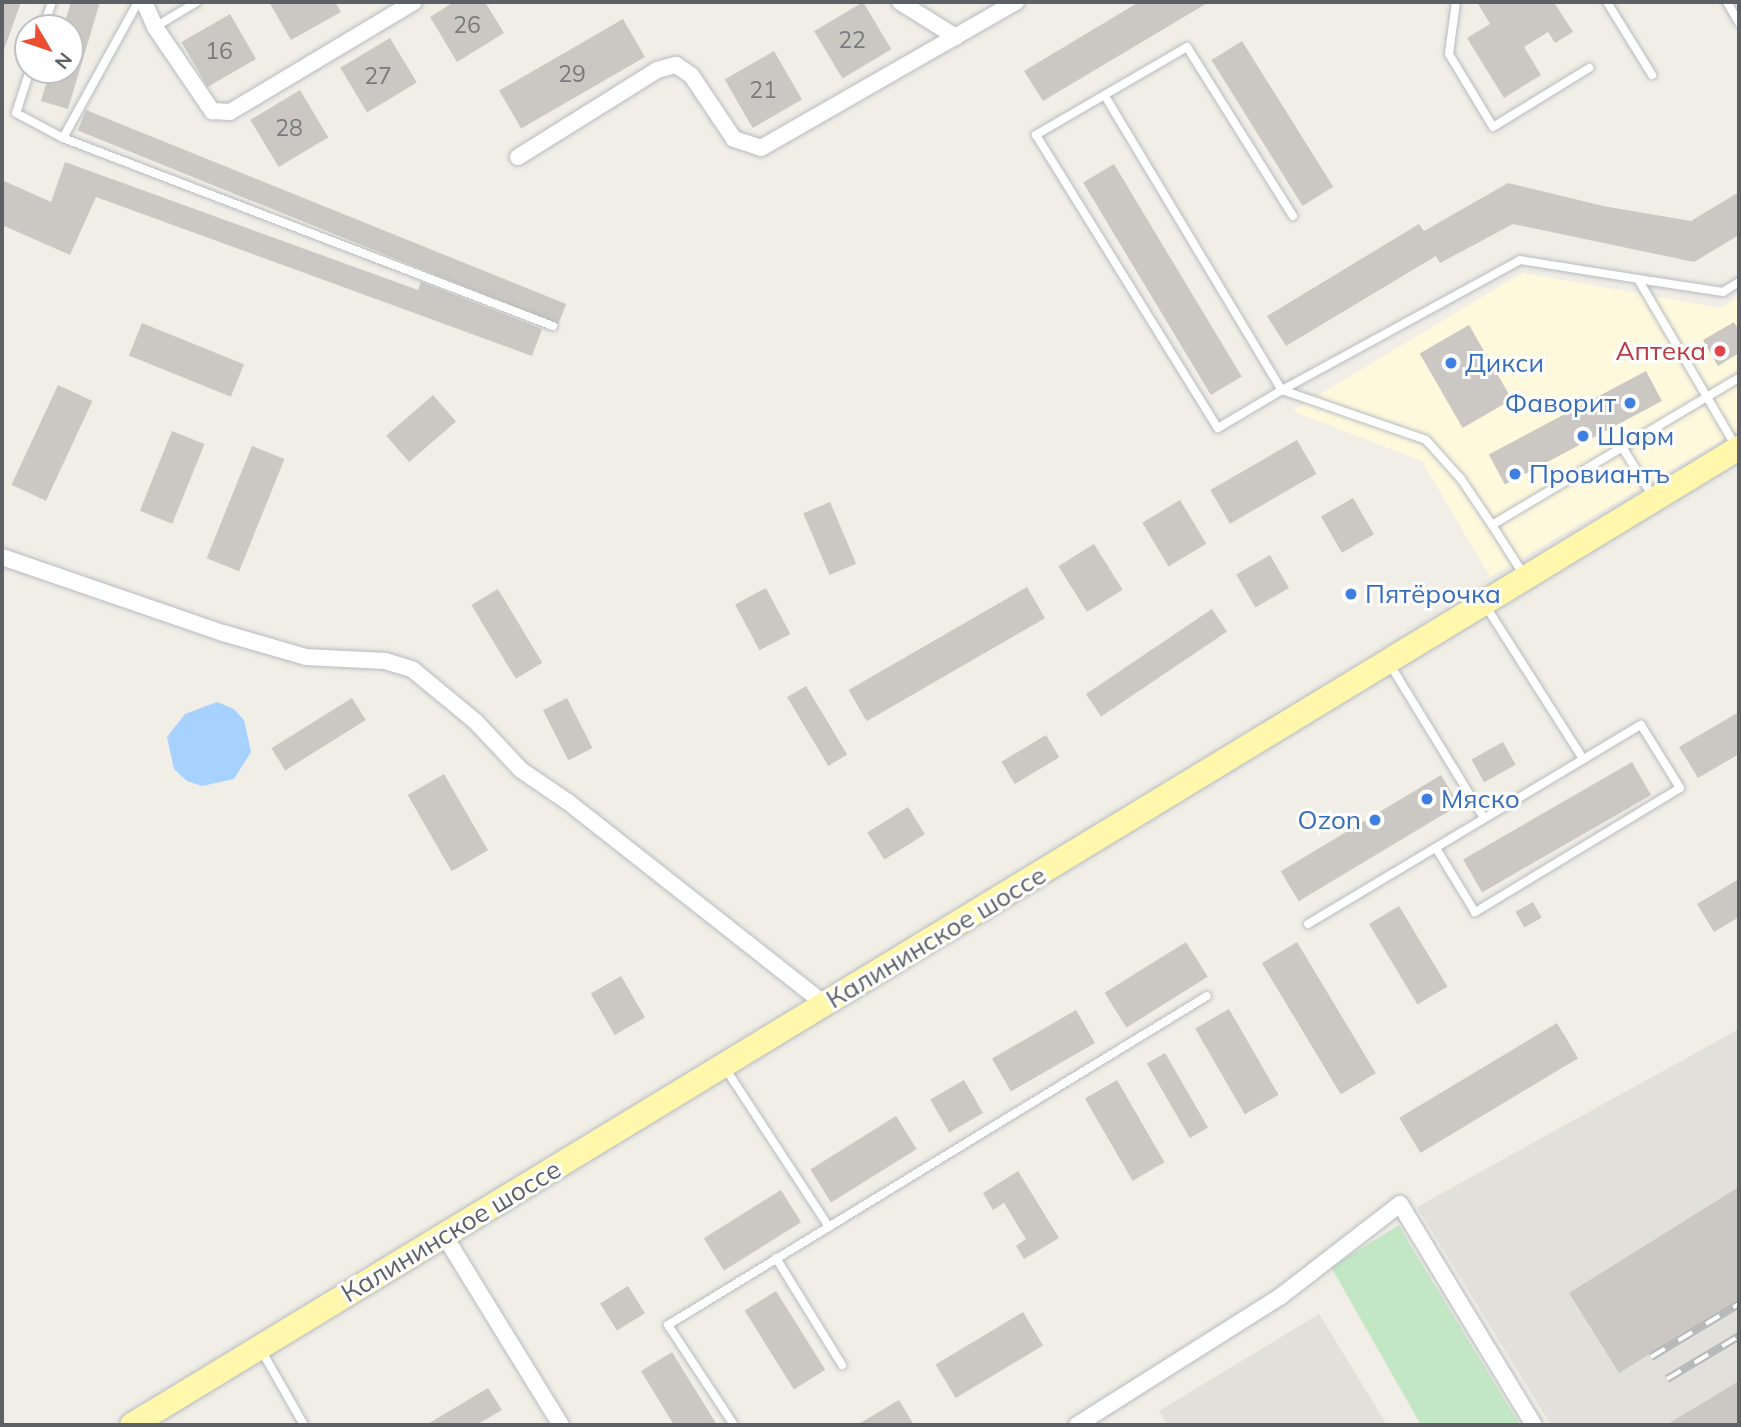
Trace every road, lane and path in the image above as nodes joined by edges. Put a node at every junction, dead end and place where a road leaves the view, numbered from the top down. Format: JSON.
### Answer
{"nodes":[{"id":1,"x":138,"y":2,"type":"edge"},
{"id":2,"x":144,"y":2,"type":"edge"},
{"id":3,"x":198,"y":2,"type":"edge"},
{"id":4,"x":414,"y":2,"type":"edge"},
{"id":5,"x":900,"y":2,"type":"edge"},
{"id":6,"x":1016,"y":2,"type":"edge"},
{"id":7,"x":1456,"y":2,"type":"edge"},
{"id":8,"x":1607,"y":2,"type":"edge"},
{"id":9,"x":1727,"y":2,"type":"edge"},
{"id":10,"x":1739,"y":23,"type":"edge"},
{"id":11,"x":155,"y":27,"type":"junction"},
{"id":12,"x":956,"y":37,"type":"junction"},
{"id":13,"x":1589,"y":68,"type":"dead end"},
{"id":14,"x":1652,"y":75,"type":"dead end"},
{"id":15,"x":25,"y":84,"type":"edge"},
{"id":16,"x":1105,"y":96,"type":"junction"},
{"id":17,"x":63,"y":138,"type":"junction"},
{"id":18,"x":518,"y":157,"type":"dead end"},
{"id":19,"x":1293,"y":216,"type":"dead end"},
{"id":20,"x":1637,"y":279,"type":"junction"},
{"id":21,"x":1739,"y":282,"type":"edge"},
{"id":22,"x":554,"y":326,"type":"dead end"},
{"id":23,"x":1739,"y":378,"type":"edge"},
{"id":24,"x":1282,"y":390,"type":"junction"},
{"id":25,"x":1707,"y":397,"type":"junction"},
{"id":26,"x":1622,"y":447,"type":"junction"},
{"id":27,"x":1738,"y":449,"type":"edge"},
{"id":28,"x":1655,"y":500,"type":"junction"},
{"id":29,"x":1492,"y":524,"type":"junction"},
{"id":30,"x":2,"y":557,"type":"edge"},
{"id":31,"x":1526,"y":578,"type":"junction"},
{"id":32,"x":1484,"y":603,"type":"junction"},
{"id":33,"x":1388,"y":662,"type":"junction"},
{"id":34,"x":1583,"y":759,"type":"junction"},
{"id":35,"x":1484,"y":818,"type":"junction"},
{"id":36,"x":1436,"y":848,"type":"junction"},
{"id":37,"x":1308,"y":924,"type":"dead end"},
{"id":38,"x":1207,"y":996,"type":"dead end"},
{"id":39,"x":825,"y":1004,"type":"junction"},
{"id":40,"x":723,"y":1066,"type":"junction"},
{"id":41,"x":829,"y":1227,"type":"junction"},
{"id":42,"x":444,"y":1235,"type":"junction"},
{"id":43,"x":776,"y":1258,"type":"junction"},
{"id":44,"x":260,"y":1348,"type":"junction"},
{"id":45,"x":842,"y":1365,"type":"dead end"},
{"id":46,"x":132,"y":1425,"type":"edge"},
{"id":47,"x":304,"y":1425,"type":"edge"},
{"id":48,"x":561,"y":1425,"type":"edge"},
{"id":49,"x":734,"y":1425,"type":"edge"},
{"id":50,"x":1077,"y":1425,"type":"edge"},
{"id":51,"x":1534,"y":1425,"type":"edge"}],
"edges":[{"from":1,"to":17,"type":"lane"},
{"from":2,"to":11,"type":"street"},
{"from":3,"to":11,"type":"lane"},
{"from":4,"to":11,"type":"street"},
{"from":5,"to":12,"type":"street"},
{"from":6,"to":12,"type":"street"},
{"from":7,"to":13,"type":"lane"},
{"from":8,"to":14,"type":"lane"},
{"from":9,"to":10,"type":"lane"},
{"from":12,"to":18,"type":"street"},
{"from":15,"to":17,"type":"lane"},
{"from":16,"to":19,"type":"lane"},
{"from":16,"to":24,"type":"lane"},
{"from":16,"to":24,"type":"lane"},
{"from":17,"to":22,"type":"lane"},
{"from":20,"to":21,"type":"lane"},
{"from":20,"to":24,"type":"lane"},
{"from":20,"to":25,"type":"lane"},
{"from":23,"to":25,"type":"lane"},
{"from":24,"to":29,"type":"lane"},
{"from":25,"to":26,"type":"lane"},
{"from":25,"to":27,"type":"lane"},
{"from":26,"to":28,"type":"lane"},
{"from":26,"to":29,"type":"lane"},
{"from":27,"to":28,"type":"main road","name":"Калининское шоссе"},
{"from":28,"to":31,"type":"main road","name":"Калининское шоссе"},
{"from":29,"to":31,"type":"lane"},
{"from":30,"to":39,"type":"street"},
{"from":31,"to":32,"type":"main road","name":"Калининское шоссе"},
{"from":32,"to":33,"type":"main road","name":"Калининское шоссе"},
{"from":32,"to":34,"type":"lane"},
{"from":33,"to":35,"type":"lane"},
{"from":33,"to":39,"type":"main road","name":"Калининское шоссе"},
{"from":34,"to":35,"type":"lane"},
{"from":34,"to":36,"type":"lane"},
{"from":35,"to":36,"type":"lane"},
{"from":36,"to":37,"type":"lane"},
{"from":38,"to":41,"type":"lane"},
{"from":39,"to":40,"type":"main road","name":"Калининское шоссе"},
{"from":40,"to":41,"type":"lane"},
{"from":40,"to":42,"type":"main road","name":"Калининское шоссе"},
{"from":41,"to":43,"type":"lane"},
{"from":42,"to":44,"type":"main road","name":"Калининское шоссе"},
{"from":42,"to":48,"type":"street"},
{"from":43,"to":45,"type":"lane"},
{"from":43,"to":49,"type":"lane"},
{"from":44,"to":46,"type":"main road","name":"Калининское шоссе"},
{"from":44,"to":47,"type":"lane"},
{"from":50,"to":51,"type":"street"}]}
